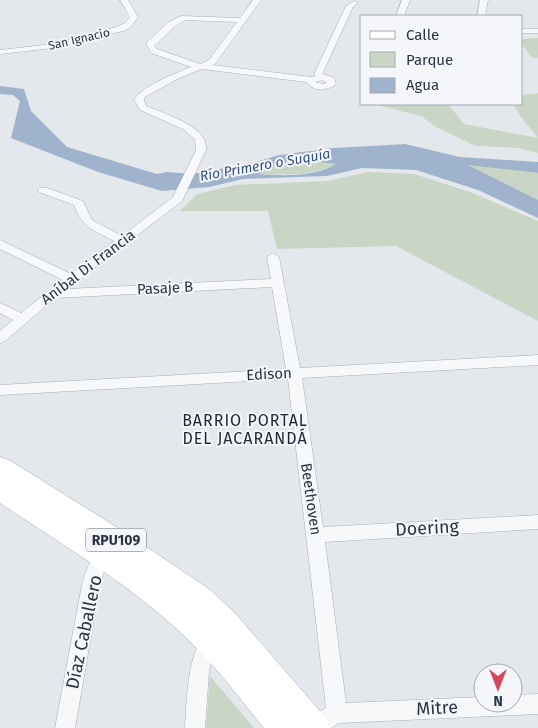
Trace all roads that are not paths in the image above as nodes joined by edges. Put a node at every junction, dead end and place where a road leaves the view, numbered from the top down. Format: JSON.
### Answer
{"nodes":[{"id":1,"x":124,"y":0,"type":"edge"},
{"id":2,"x":257,"y":0,"type":"edge"},
{"id":3,"x":406,"y":0,"type":"edge"},
{"id":4,"x":484,"y":0,"type":"edge"},
{"id":5,"x":355,"y":1,"type":"edge"},
{"id":6,"x":400,"y":15,"type":"edge"},
{"id":7,"x":482,"y":15,"type":"edge"},
{"id":8,"x":244,"y":20,"type":"junction"},
{"id":9,"x":523,"y":31,"type":"edge"},
{"id":10,"x":538,"y":31,"type":"edge"},
{"id":11,"x":0,"y":52,"type":"edge"},
{"id":12,"x":204,"y":67,"type":"junction"},
{"id":13,"x":43,"y":190,"type":"dead end"},
{"id":14,"x":122,"y":241,"type":"junction"},
{"id":15,"x":0,"y":244,"type":"edge"},
{"id":16,"x":273,"y":256,"type":"dead end"},
{"id":17,"x":71,"y":279,"type":"junction"},
{"id":18,"x":279,"y":283,"type":"junction"},
{"id":19,"x":52,"y":294,"type":"junction"},
{"id":20,"x":0,"y":307,"type":"edge"},
{"id":21,"x":21,"y":319,"type":"junction"},
{"id":22,"x":0,"y":338,"type":"edge"},
{"id":23,"x":538,"y":360,"type":"edge"},
{"id":24,"x":294,"y":372,"type":"junction"},
{"id":25,"x":0,"y":390,"type":"edge"},
{"id":26,"x":0,"y":467,"type":"edge"},
{"id":27,"x":0,"y":490,"type":"edge"},
{"id":28,"x":538,"y":522,"type":"edge"},
{"id":29,"x":316,"y":534,"type":"junction"},
{"id":30,"x":110,"y":549,"type":"junction"},
{"id":31,"x":217,"y":632,"type":"junction"},
{"id":32,"x":538,"y":704,"type":"edge"},
{"id":33,"x":312,"y":725,"type":"edge"},
{"id":34,"x":65,"y":728,"type":"edge"},
{"id":35,"x":195,"y":728,"type":"edge"}],
"edges":[{"from":1,"to":11,"type":"street","name":"San Ignacio"},
{"from":2,"to":8,"type":"street"},
{"from":3,"to":6,"type":"street"},
{"from":4,"to":7,"type":"street"},
{"from":5,"to":12,"type":"street"},
{"from":8,"to":12,"type":"street"},
{"from":8,"to":12,"type":"street"},
{"from":9,"to":10,"type":"street"},
{"from":12,"to":14,"type":"street","name":"Aníbal Di Francia"},
{"from":13,"to":14,"type":"street"},
{"from":14,"to":17,"type":"street","name":"Aníbal Di Francia"},
{"from":15,"to":17,"type":"street"},
{"from":16,"to":18,"type":"street","name":"Beethoven"},
{"from":17,"to":19,"type":"street","name":"Aníbal Di Francia"},
{"from":18,"to":19,"type":"street","name":"Pasaje B"},
{"from":18,"to":24,"type":"street","name":"Beethoven"},
{"from":19,"to":21,"type":"street","name":"Aníbal Di Francia"},
{"from":20,"to":21,"type":"street"},
{"from":21,"to":22,"type":"street","name":"Aníbal Di Francia"},
{"from":23,"to":24,"type":"street","name":"Edison"},
{"from":24,"to":25,"type":"street","name":"Edison"},
{"from":24,"to":29,"type":"street","name":"Beethoven"},
{"from":26,"to":30,"type":"main road","number":"RPU109"},
{"from":27,"to":30,"type":"main road","number":"RPU109"},
{"from":28,"to":29,"type":"street","name":"Doering"},
{"from":29,"to":33,"type":"street","name":"Beethoven"},
{"from":30,"to":31,"type":"main road","number":"RPU109"},
{"from":30,"to":34,"type":"street","name":"Díaz Caballero"},
{"from":31,"to":33,"type":"main road","number":"RPU109"},
{"from":31,"to":35,"type":"street"},
{"from":32,"to":33,"type":"street","name":"Mitre"}]}
